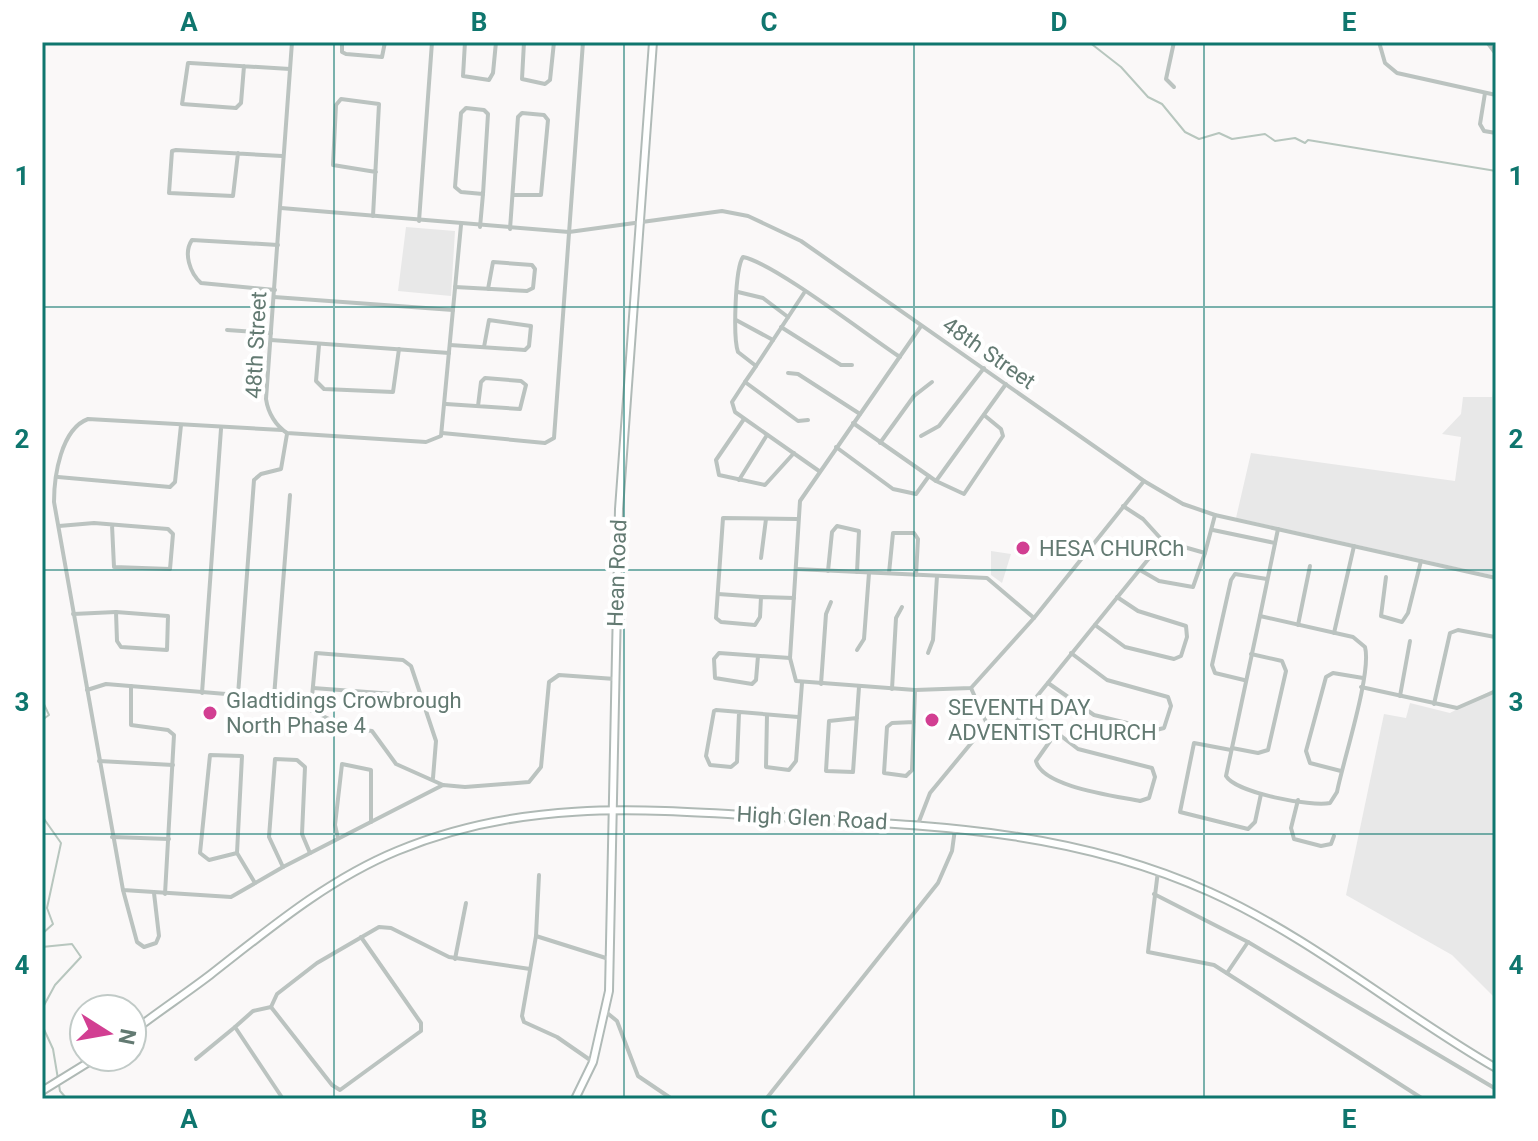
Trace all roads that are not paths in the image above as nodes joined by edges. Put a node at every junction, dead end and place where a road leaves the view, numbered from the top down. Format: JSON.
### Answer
{"nodes":[{"id":1,"x":292,"y":42,"type":"edge"},
{"id":2,"x":342,"y":42,"type":"edge"},
{"id":3,"x":385,"y":42,"type":"edge"},
{"id":4,"x":432,"y":42,"type":"edge"},
{"id":5,"x":465,"y":42,"type":"edge"},
{"id":6,"x":496,"y":42,"type":"edge"},
{"id":7,"x":524,"y":42,"type":"edge"},
{"id":8,"x":554,"y":42,"type":"edge"},
{"id":9,"x":583,"y":42,"type":"edge"},
{"id":10,"x":653,"y":42,"type":"edge"},
{"id":11,"x":1174,"y":42,"type":"edge"},
{"id":12,"x":1369,"y":42,"type":"edge"},
{"id":13,"x":1487,"y":42,"type":"edge"},
{"id":14,"x":1379,"y":43,"type":"edge"},
{"id":15,"x":1496,"y":54,"type":"edge"},
{"id":16,"x":244,"y":66,"type":"junction"},
{"id":17,"x":290,"y":69,"type":"junction"},
{"id":18,"x":1174,"y":87,"type":"dead end"},
{"id":19,"x":1485,"y":93,"type":"junction"},
{"id":20,"x":1496,"y":95,"type":"edge"},
{"id":21,"x":1496,"y":133,"type":"edge"},
{"id":22,"x":238,"y":153,"type":"junction"},
{"id":23,"x":283,"y":156,"type":"junction"},
{"id":24,"x":376,"y":172,"type":"junction"},
{"id":25,"x":483,"y":194,"type":"junction"},
{"id":26,"x":513,"y":195,"type":"junction"},
{"id":27,"x":281,"y":208,"type":"junction"},
{"id":28,"x":373,"y":216,"type":"junction"},
{"id":29,"x":419,"y":221,"type":"junction"},
{"id":30,"x":640,"y":223,"type":"junction"},
{"id":31,"x":461,"y":225,"type":"junction"},
{"id":32,"x":480,"y":227,"type":"junction"},
{"id":33,"x":510,"y":229,"type":"junction"},
{"id":34,"x":569,"y":232,"type":"junction"},
{"id":35,"x":278,"y":245,"type":"junction"},
{"id":36,"x":455,"y":287,"type":"junction"},
{"id":37,"x":488,"y":289,"type":"junction"},
{"id":38,"x":275,"y":290,"type":"junction"},
{"id":39,"x":737,"y":291,"type":"junction"},
{"id":40,"x":804,"y":293,"type":"junction"},
{"id":41,"x":274,"y":297,"type":"junction"},
{"id":42,"x":453,"y":310,"type":"junction"},
{"id":43,"x":788,"y":317,"type":"junction"},
{"id":44,"x":736,"y":320,"type":"junction"},
{"id":45,"x":921,"y":326,"type":"junction"},
{"id":46,"x":781,"y":327,"type":"junction"},
{"id":47,"x":227,"y":330,"type":"dead end"},
{"id":48,"x":271,"y":333,"type":"junction"},
{"id":49,"x":271,"y":340,"type":"junction"},
{"id":50,"x":773,"y":340,"type":"junction"},
{"id":51,"x":319,"y":344,"type":"junction"},
{"id":52,"x":450,"y":345,"type":"junction"},
{"id":53,"x":484,"y":347,"type":"junction"},
{"id":54,"x":399,"y":349,"type":"junction"},
{"id":55,"x":449,"y":353,"type":"junction"},
{"id":56,"x":900,"y":357,"type":"junction"},
{"id":57,"x":852,"y":365,"type":"dead end"},
{"id":58,"x":756,"y":366,"type":"junction"},
{"id":59,"x":984,"y":368,"type":"junction"},
{"id":60,"x":788,"y":373,"type":"dead end"},
{"id":61,"x":745,"y":382,"type":"junction"},
{"id":62,"x":932,"y":382,"type":"dead end"},
{"id":63,"x":1006,"y":384,"type":"junction"},
{"id":64,"x":446,"y":404,"type":"junction"},
{"id":65,"x":478,"y":406,"type":"junction"},
{"id":66,"x":860,"y":414,"type":"junction"},
{"id":67,"x":984,"y":415,"type":"junction"},
{"id":68,"x":744,"y":419,"type":"junction"},
{"id":69,"x":808,"y":420,"type":"dead end"},
{"id":70,"x":853,"y":423,"type":"junction"},
{"id":71,"x":181,"y":425,"type":"junction"},
{"id":72,"x":221,"y":429,"type":"junction"},
{"id":73,"x":282,"y":430,"type":"junction"},
{"id":74,"x":287,"y":433,"type":"junction"},
{"id":75,"x":442,"y":433,"type":"junction"},
{"id":76,"x":767,"y":435,"type":"junction"},
{"id":77,"x":921,"y":436,"type":"dead end"},
{"id":78,"x":880,"y":443,"type":"junction"},
{"id":79,"x":836,"y":447,"type":"junction"},
{"id":80,"x":794,"y":453,"type":"junction"},
{"id":81,"x":819,"y":471,"type":"junction"},
{"id":82,"x":929,"y":476,"type":"junction"},
{"id":83,"x":58,"y":477,"type":"junction"},
{"id":84,"x":738,"y":481,"type":"junction"},
{"id":85,"x":936,"y":481,"type":"junction"},
{"id":86,"x":1144,"y":481,"type":"junction"},
{"id":87,"x":290,"y":495,"type":"dead end"},
{"id":88,"x":1123,"y":506,"type":"junction"},
{"id":89,"x":1215,"y":515,"type":"junction"},
{"id":90,"x":766,"y":519,"type":"junction"},
{"id":91,"x":797,"y":519,"type":"junction"},
{"id":92,"x":112,"y":525,"type":"junction"},
{"id":93,"x":59,"y":526,"type":"junction"},
{"id":94,"x":1278,"y":529,"type":"junction"},
{"id":95,"x":1213,"y":530,"type":"junction"},
{"id":96,"x":1163,"y":541,"type":"junction"},
{"id":97,"x":1275,"y":543,"type":"junction"},
{"id":98,"x":1354,"y":546,"type":"junction"},
{"id":99,"x":1205,"y":553,"type":"junction"},
{"id":100,"x":761,"y":558,"type":"dead end"},
{"id":101,"x":1421,"y":561,"type":"junction"},
{"id":102,"x":1310,"y":566,"type":"dead end"},
{"id":103,"x":796,"y":569,"type":"junction"},
{"id":104,"x":1139,"y":570,"type":"junction"},
{"id":105,"x":828,"y":571,"type":"junction"},
{"id":106,"x":857,"y":572,"type":"junction"},
{"id":107,"x":869,"y":573,"type":"junction"},
{"id":108,"x":888,"y":574,"type":"junction"},
{"id":109,"x":916,"y":575,"type":"junction"},
{"id":110,"x":937,"y":576,"type":"junction"},
{"id":111,"x":1386,"y":577,"type":"dead end"},
{"id":112,"x":1496,"y":578,"type":"edge"},
{"id":113,"x":1267,"y":579,"type":"junction"},
{"id":114,"x":718,"y":594,"type":"junction"},
{"id":115,"x":761,"y":597,"type":"junction"},
{"id":116,"x":1117,"y":597,"type":"junction"},
{"id":117,"x":794,"y":598,"type":"junction"},
{"id":118,"x":831,"y":602,"type":"dead end"},
{"id":119,"x":902,"y":607,"type":"dead end"},
{"id":120,"x":116,"y":612,"type":"junction"},
{"id":121,"x":73,"y":614,"type":"junction"},
{"id":122,"x":1260,"y":616,"type":"junction"},
{"id":123,"x":1034,"y":618,"type":"junction"},
{"id":124,"x":1095,"y":625,"type":"junction"},
{"id":125,"x":1298,"y":625,"type":"junction"},
{"id":126,"x":1334,"y":633,"type":"junction"},
{"id":127,"x":1496,"y":637,"type":"edge"},
{"id":128,"x":1410,"y":641,"type":"dead end"},
{"id":129,"x":857,"y":650,"type":"dead end"},
{"id":130,"x":928,"y":653,"type":"dead end"},
{"id":131,"x":1071,"y":653,"type":"junction"},
{"id":132,"x":1251,"y":654,"type":"junction"},
{"id":133,"x":758,"y":656,"type":"junction"},
{"id":134,"x":790,"y":658,"type":"junction"},
{"id":135,"x":1363,"y":678,"type":"junction"},
{"id":136,"x":615,"y":679,"type":"junction"},
{"id":137,"x":1245,"y":680,"type":"junction"},
{"id":138,"x":802,"y":683,"type":"junction"},
{"id":139,"x":1047,"y":683,"type":"junction"},
{"id":140,"x":821,"y":684,"type":"junction"},
{"id":141,"x":131,"y":686,"type":"junction"},
{"id":142,"x":859,"y":687,"type":"junction"},
{"id":143,"x":1361,"y":687,"type":"junction"},
{"id":144,"x":313,"y":688,"type":"junction"},
{"id":145,"x":971,"y":688,"type":"junction"},
{"id":146,"x":892,"y":689,"type":"junction"},
{"id":147,"x":87,"y":690,"type":"junction"},
{"id":148,"x":915,"y":690,"type":"junction"},
{"id":149,"x":1496,"y":691,"type":"edge"},
{"id":150,"x":202,"y":693,"type":"junction"},
{"id":151,"x":238,"y":695,"type":"junction"},
{"id":152,"x":421,"y":696,"type":"junction"},
{"id":153,"x":1400,"y":696,"type":"junction"},
{"id":154,"x":274,"y":697,"type":"junction"},
{"id":155,"x":1434,"y":704,"type":"junction"},
{"id":156,"x":311,"y":708,"type":"junction"},
{"id":157,"x":1026,"y":709,"type":"junction"},
{"id":158,"x":739,"y":713,"type":"junction"},
{"id":159,"x":767,"y":715,"type":"junction"},
{"id":160,"x":798,"y":717,"type":"junction"},
{"id":161,"x":857,"y":718,"type":"junction"},
{"id":162,"x":914,"y":722,"type":"junction"},
{"id":163,"x":987,"y":724,"type":"junction"},
{"id":164,"x":1055,"y":734,"type":"junction"},
{"id":165,"x":1231,"y":749,"type":"junction"},
{"id":166,"x":99,"y":761,"type":"junction"},
{"id":167,"x":173,"y":765,"type":"junction"},
{"id":168,"x":1341,"y":771,"type":"junction"},
{"id":169,"x":433,"y":778,"type":"junction"},
{"id":170,"x":443,"y":785,"type":"junction"},
{"id":171,"x":1261,"y":793,"type":"junction"},
{"id":172,"x":1298,"y":800,"type":"junction"},
{"id":173,"x":613,"y":808,"type":"junction"},
{"id":174,"x":371,"y":822,"type":"junction"},
{"id":175,"x":918,"y":824,"type":"junction"},
{"id":176,"x":956,"y":827,"type":"junction"},
{"id":177,"x":1334,"y":836,"type":"dead end"},
{"id":178,"x":112,"y":837,"type":"junction"},
{"id":179,"x":338,"y":838,"type":"junction"},
{"id":180,"x":169,"y":839,"type":"junction"},
{"id":181,"x":237,"y":853,"type":"junction"},
{"id":182,"x":310,"y":853,"type":"junction"},
{"id":183,"x":283,"y":867,"type":"junction"},
{"id":184,"x":1158,"y":871,"type":"junction"},
{"id":185,"x":539,"y":875,"type":"dead end"},
{"id":186,"x":255,"y":883,"type":"junction"},
{"id":187,"x":123,"y":890,"type":"junction"},
{"id":188,"x":154,"y":893,"type":"junction"},
{"id":189,"x":165,"y":894,"type":"junction"},
{"id":190,"x":1154,"y":894,"type":"junction"},
{"id":191,"x":466,"y":903,"type":"dead end"},
{"id":192,"x":536,"y":936,"type":"junction"},
{"id":193,"x":361,"y":937,"type":"junction"},
{"id":194,"x":1248,"y":942,"type":"junction"},
{"id":195,"x":455,"y":959,"type":"junction"},
{"id":196,"x":611,"y":960,"type":"junction"},
{"id":197,"x":530,"y":969,"type":"junction"},
{"id":198,"x":1227,"y":973,"type":"junction"},
{"id":199,"x":271,"y":1007,"type":"junction"},
{"id":200,"x":606,"y":1012,"type":"junction"},
{"id":201,"x":148,"y":1020,"type":"edge"},
{"id":202,"x":235,"y":1027,"type":"junction"},
{"id":203,"x":196,"y":1059,"type":"dead end"},
{"id":204,"x":593,"y":1062,"type":"junction"},
{"id":205,"x":1496,"y":1068,"type":"edge"},
{"id":206,"x":72,"y":1073,"type":"edge"},
{"id":207,"x":1496,"y":1089,"type":"edge"},
{"id":208,"x":45,"y":1090,"type":"edge"},
{"id":209,"x":283,"y":1099,"type":"edge"},
{"id":210,"x":575,"y":1099,"type":"edge"},
{"id":211,"x":672,"y":1099,"type":"edge"},
{"id":212,"x":766,"y":1099,"type":"edge"},
{"id":213,"x":1423,"y":1099,"type":"edge"}],
"edges":[{"from":1,"to":17,"type":"street"},
{"from":2,"to":3,"type":"street"},
{"from":4,"to":29,"type":"street"},
{"from":5,"to":6,"type":"street"},
{"from":7,"to":8,"type":"street"},
{"from":9,"to":34,"type":"street"},
{"from":10,"to":30,"type":"main road","name":"Hean Road"},
{"from":11,"to":18,"type":"street"},
{"from":12,"to":14,"type":"street"},
{"from":13,"to":15,"type":"street"},
{"from":14,"to":19,"type":"street"},
{"from":16,"to":16,"type":"street"},
{"from":16,"to":17,"type":"street"},
{"from":17,"to":23,"type":"street"},
{"from":19,"to":20,"type":"street"},
{"from":19,"to":21,"type":"street"},
{"from":22,"to":22,"type":"street"},
{"from":22,"to":23,"type":"street"},
{"from":23,"to":27,"type":"street"},
{"from":24,"to":24,"type":"street"},
{"from":24,"to":28,"type":"street"},
{"from":25,"to":25,"type":"street"},
{"from":25,"to":32,"type":"street"},
{"from":26,"to":26,"type":"street"},
{"from":26,"to":33,"type":"street"},
{"from":27,"to":28,"type":"street","name":"48th Street"},
{"from":27,"to":35,"type":"street","name":"48th Street"},
{"from":28,"to":29,"type":"street","name":"48th Street"},
{"from":29,"to":31,"type":"street","name":"48th Street"},
{"from":30,"to":34,"type":"street","name":"48th Street"},
{"from":30,"to":45,"type":"street","name":"48th Street"},
{"from":30,"to":136,"type":"main road","name":"Hean Road"},
{"from":31,"to":32,"type":"street","name":"48th Street"},
{"from":31,"to":36,"type":"street"},
{"from":32,"to":33,"type":"street","name":"48th Street"},
{"from":33,"to":34,"type":"street","name":"48th Street"},
{"from":34,"to":75,"type":"street"},
{"from":35,"to":38,"type":"street","name":"48th Street"},
{"from":35,"to":38,"type":"street"},
{"from":36,"to":37,"type":"street"},
{"from":36,"to":42,"type":"street"},
{"from":37,"to":37,"type":"street"},
{"from":38,"to":41,"type":"street","name":"48th Street"},
{"from":39,"to":40,"type":"street"},
{"from":39,"to":43,"type":"street"},
{"from":39,"to":44,"type":"street"},
{"from":40,"to":43,"type":"street"},
{"from":40,"to":56,"type":"street"},
{"from":41,"to":42,"type":"street"},
{"from":41,"to":48,"type":"street","name":"48th Street"},
{"from":42,"to":52,"type":"street"},
{"from":43,"to":46,"type":"street"},
{"from":44,"to":50,"type":"street"},
{"from":44,"to":58,"type":"street"},
{"from":45,"to":56,"type":"street"},
{"from":45,"to":59,"type":"street","name":"48th Street"},
{"from":46,"to":50,"type":"street"},
{"from":46,"to":57,"type":"street"},
{"from":47,"to":48,"type":"street"},
{"from":48,"to":49,"type":"street","name":"48th Street"},
{"from":49,"to":51,"type":"street"},
{"from":49,"to":73,"type":"street","name":"48th Street"},
{"from":50,"to":58,"type":"street"},
{"from":51,"to":54,"type":"street"},
{"from":51,"to":54,"type":"street"},
{"from":52,"to":53,"type":"street"},
{"from":52,"to":55,"type":"street"},
{"from":53,"to":53,"type":"street"},
{"from":54,"to":55,"type":"street"},
{"from":55,"to":64,"type":"street"},
{"from":56,"to":66,"type":"street"},
{"from":58,"to":61,"type":"street"},
{"from":59,"to":63,"type":"street","name":"48th Street"},
{"from":59,"to":77,"type":"street"},
{"from":60,"to":66,"type":"street"},
{"from":61,"to":68,"type":"street"},
{"from":61,"to":69,"type":"street"},
{"from":62,"to":78,"type":"street"},
{"from":63,"to":67,"type":"street"},
{"from":63,"to":86,"type":"street","name":"48th Street"},
{"from":64,"to":65,"type":"street"},
{"from":64,"to":75,"type":"street"},
{"from":65,"to":65,"type":"street"},
{"from":66,"to":70,"type":"street"},
{"from":67,"to":85,"type":"street"},
{"from":67,"to":85,"type":"street"},
{"from":68,"to":76,"type":"street"},
{"from":68,"to":84,"type":"street"},
{"from":70,"to":78,"type":"street"},
{"from":70,"to":79,"type":"street"},
{"from":71,"to":72,"type":"street"},
{"from":71,"to":83,"type":"street"},
{"from":71,"to":83,"type":"street"},
{"from":72,"to":73,"type":"street"},
{"from":72,"to":150,"type":"street"},
{"from":73,"to":74,"type":"street"},
{"from":74,"to":75,"type":"street"},
{"from":74,"to":151,"type":"street"},
{"from":76,"to":80,"type":"street"},
{"from":76,"to":84,"type":"street"},
{"from":78,"to":82,"type":"street"},
{"from":79,"to":81,"type":"street"},
{"from":79,"to":82,"type":"street"},
{"from":80,"to":81,"type":"street"},
{"from":80,"to":84,"type":"street"},
{"from":81,"to":91,"type":"street"},
{"from":82,"to":85,"type":"street"},
{"from":83,"to":93,"type":"street"},
{"from":86,"to":88,"type":"street"},
{"from":86,"to":89,"type":"street","name":"48th Street"},
{"from":87,"to":154,"type":"street"},
{"from":88,"to":96,"type":"street"},
{"from":88,"to":123,"type":"street"},
{"from":89,"to":94,"type":"street","name":"48th Street"},
{"from":89,"to":95,"type":"street"},
{"from":90,"to":91,"type":"street"},
{"from":90,"to":100,"type":"street"},
{"from":90,"to":114,"type":"street"},
{"from":91,"to":103,"type":"street"},
{"from":92,"to":92,"type":"street"},
{"from":92,"to":93,"type":"street"},
{"from":93,"to":121,"type":"street"},
{"from":94,"to":97,"type":"street"},
{"from":94,"to":98,"type":"street","name":"48th Street"},
{"from":95,"to":97,"type":"street"},
{"from":95,"to":99,"type":"street"},
{"from":96,"to":99,"type":"street"},
{"from":96,"to":104,"type":"street"},
{"from":97,"to":113,"type":"street"},
{"from":98,"to":101,"type":"street","name":"48th Street"},
{"from":98,"to":126,"type":"street"},
{"from":99,"to":104,"type":"street"},
{"from":101,"to":111,"type":"street"},
{"from":101,"to":112,"type":"street","name":"48th Street"},
{"from":102,"to":125,"type":"street"},
{"from":103,"to":105,"type":"street"},
{"from":103,"to":117,"type":"street"},
{"from":104,"to":116,"type":"street"},
{"from":105,"to":106,"type":"street"},
{"from":105,"to":106,"type":"street"},
{"from":106,"to":107,"type":"street"},
{"from":107,"to":108,"type":"street"},
{"from":107,"to":129,"type":"street"},
{"from":108,"to":109,"type":"street"},
{"from":108,"to":109,"type":"street"},
{"from":109,"to":110,"type":"street"},
{"from":110,"to":123,"type":"street"},
{"from":110,"to":130,"type":"street"},
{"from":113,"to":122,"type":"street"},
{"from":113,"to":137,"type":"street"},
{"from":114,"to":115,"type":"street"},
{"from":114,"to":115,"type":"street"},
{"from":115,"to":117,"type":"street"},
{"from":116,"to":124,"type":"street"},
{"from":116,"to":124,"type":"street"},
{"from":117,"to":134,"type":"street"},
{"from":118,"to":140,"type":"street"},
{"from":119,"to":146,"type":"street"},
{"from":120,"to":120,"type":"street"},
{"from":120,"to":121,"type":"street"},
{"from":121,"to":147,"type":"street"},
{"from":122,"to":125,"type":"street"},
{"from":122,"to":132,"type":"street"},
{"from":123,"to":145,"type":"street"},
{"from":124,"to":131,"type":"street"},
{"from":125,"to":126,"type":"street"},
{"from":126,"to":135,"type":"street"},
{"from":127,"to":155,"type":"street"},
{"from":128,"to":153,"type":"street"},
{"from":131,"to":139,"type":"street"},
{"from":131,"to":139,"type":"street"},
{"from":132,"to":137,"type":"street"},
{"from":132,"to":165,"type":"street"},
{"from":133,"to":133,"type":"street"},
{"from":133,"to":134,"type":"street"},
{"from":134,"to":138,"type":"street"},
{"from":135,"to":143,"type":"street"},
{"from":135,"to":168,"type":"street"},
{"from":136,"to":170,"type":"street"},
{"from":136,"to":173,"type":"main road","name":"Hean Road"},
{"from":137,"to":165,"type":"street"},
{"from":138,"to":140,"type":"street"},
{"from":138,"to":160,"type":"street"},
{"from":139,"to":157,"type":"street"},
{"from":140,"to":142,"type":"street"},
{"from":141,"to":147,"type":"street"},
{"from":141,"to":150,"type":"street"},
{"from":141,"to":167,"type":"street"},
{"from":142,"to":146,"type":"street"},
{"from":142,"to":161,"type":"street"},
{"from":143,"to":153,"type":"street"},
{"from":143,"to":168,"type":"street"},
{"from":144,"to":152,"type":"street"},
{"from":144,"to":152,"type":"street"},
{"from":144,"to":156,"type":"street"},
{"from":145,"to":148,"type":"street"},
{"from":145,"to":163,"type":"street"},
{"from":146,"to":148,"type":"street"},
{"from":147,"to":166,"type":"street"},
{"from":148,"to":162,"type":"street"},
{"from":149,"to":155,"type":"street"},
{"from":150,"to":151,"type":"street"},
{"from":151,"to":154,"type":"street"},
{"from":152,"to":169,"type":"street"},
{"from":153,"to":155,"type":"street"},
{"from":154,"to":156,"type":"street"},
{"from":156,"to":169,"type":"street"},
{"from":157,"to":163,"type":"street"},
{"from":157,"to":164,"type":"street"},
{"from":158,"to":158,"type":"street"},
{"from":158,"to":159,"type":"street"},
{"from":159,"to":160,"type":"street"},
{"from":159,"to":160,"type":"street"},
{"from":161,"to":161,"type":"street"},
{"from":162,"to":162,"type":"street"},
{"from":163,"to":175,"type":"street"},
{"from":164,"to":164,"type":"street"},
{"from":165,"to":171,"type":"street"},
{"from":165,"to":171,"type":"street"},
{"from":166,"to":167,"type":"street"},
{"from":166,"to":178,"type":"street"},
{"from":167,"to":180,"type":"street"},
{"from":168,"to":172,"type":"street"},
{"from":169,"to":170,"type":"street"},
{"from":170,"to":174,"type":"street"},
{"from":171,"to":172,"type":"street"},
{"from":172,"to":177,"type":"street"},
{"from":173,"to":175,"type":"main road","name":"High Glen Road"},
{"from":173,"to":196,"type":"main road","name":"Hean Road"},
{"from":173,"to":201,"type":"main road","name":"High Glen Road"},
{"from":174,"to":179,"type":"street"},
{"from":174,"to":179,"type":"street"},
{"from":175,"to":176,"type":"main road","name":"High Glen Road"},
{"from":176,"to":184,"type":"main road","name":"High Glen Road"},
{"from":176,"to":212,"type":"street"},
{"from":178,"to":180,"type":"street"},
{"from":178,"to":187,"type":"street"},
{"from":179,"to":182,"type":"street"},
{"from":180,"to":189,"type":"street"},
{"from":181,"to":181,"type":"street"},
{"from":181,"to":186,"type":"street"},
{"from":182,"to":183,"type":"street"},
{"from":182,"to":183,"type":"street"},
{"from":183,"to":186,"type":"street"},
{"from":184,"to":190,"type":"street"},
{"from":184,"to":205,"type":"main road","name":"High Glen Road"},
{"from":185,"to":192,"type":"street"},
{"from":186,"to":189,"type":"street"},
{"from":187,"to":188,"type":"street"},
{"from":187,"to":188,"type":"street"},
{"from":188,"to":189,"type":"street"},
{"from":190,"to":194,"type":"street"},
{"from":190,"to":198,"type":"street"},
{"from":191,"to":195,"type":"street"},
{"from":192,"to":196,"type":"street"},
{"from":192,"to":197,"type":"street"},
{"from":193,"to":195,"type":"street"},
{"from":193,"to":199,"type":"street"},
{"from":193,"to":199,"type":"street"},
{"from":194,"to":198,"type":"street"},
{"from":194,"to":207,"type":"street"},
{"from":195,"to":197,"type":"street"},
{"from":196,"to":200,"type":"main road","name":"Hean Road"},
{"from":197,"to":204,"type":"street"},
{"from":198,"to":213,"type":"street"},
{"from":199,"to":202,"type":"street"},
{"from":200,"to":204,"type":"main road","name":"Hean Road"},
{"from":200,"to":211,"type":"street"},
{"from":202,"to":203,"type":"street"},
{"from":202,"to":209,"type":"street"},
{"from":204,"to":210,"type":"main road","name":"Hean Road"},
{"from":206,"to":208,"type":"main road"}]}
